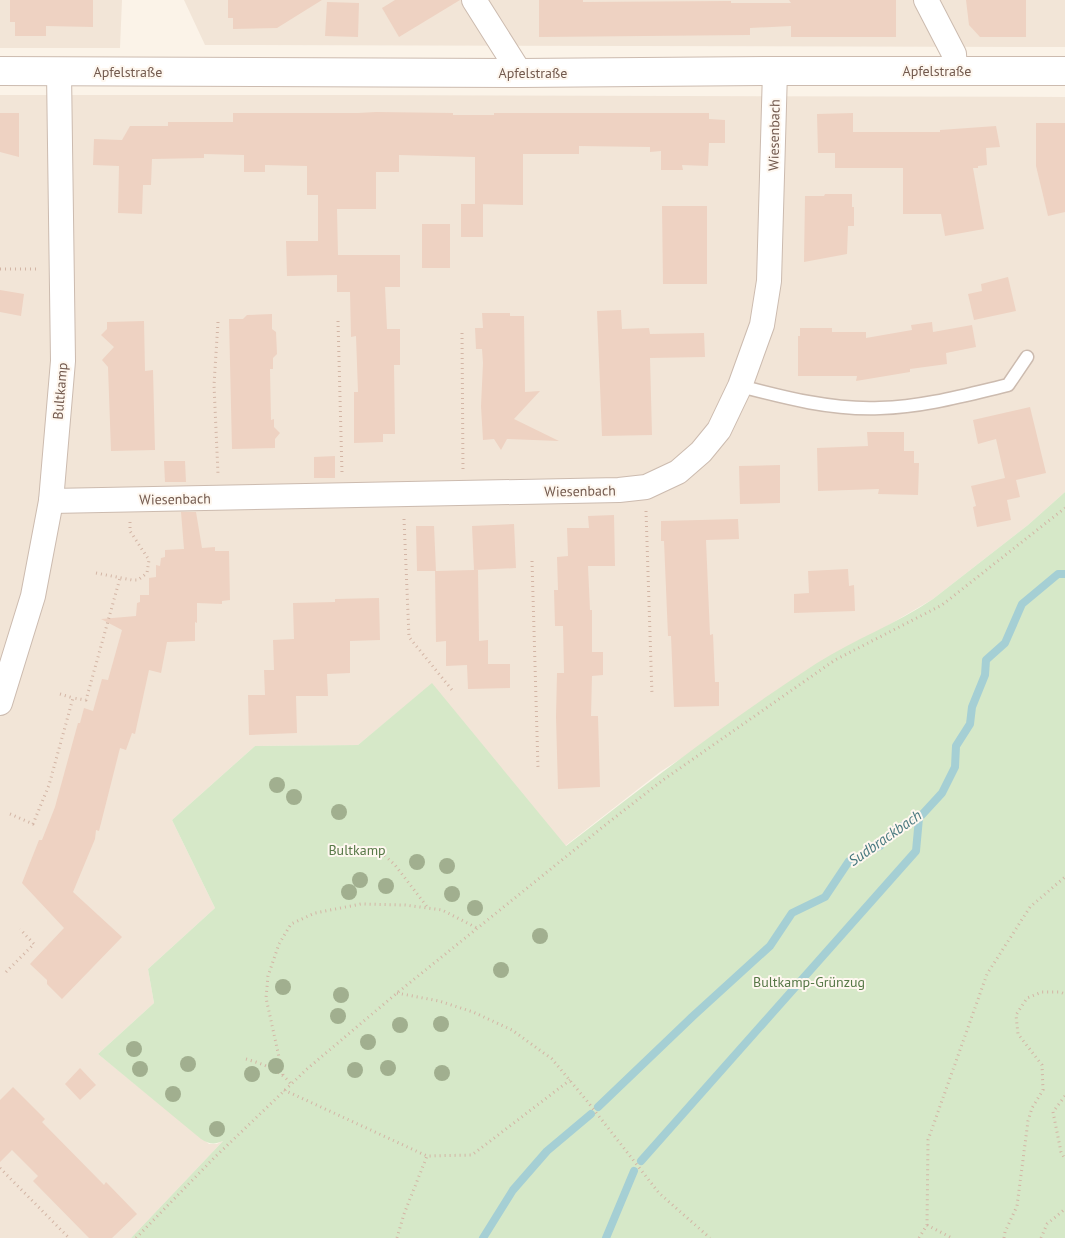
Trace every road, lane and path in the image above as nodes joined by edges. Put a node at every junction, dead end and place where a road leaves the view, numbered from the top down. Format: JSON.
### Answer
{"nodes":[{"id":1,"x":474,"y":0,"type":"edge"},
{"id":2,"x":926,"y":0,"type":"edge"},
{"id":3,"x":0,"y":71,"type":"edge"},
{"id":4,"x":775,"y":71,"type":"junction"},
{"id":5,"x":955,"y":71,"type":"junction"},
{"id":6,"x":59,"y":72,"type":"junction"},
{"id":7,"x":1065,"y":72,"type":"edge"},
{"id":8,"x":520,"y":73,"type":"junction"},
{"id":9,"x":0,"y":268,"type":"edge"},
{"id":10,"x":63,"y":270,"type":"junction"},
{"id":11,"x":338,"y":321,"type":"dead end"},
{"id":12,"x":218,"y":322,"type":"dead end"},
{"id":13,"x":462,"y":333,"type":"dead end"},
{"id":14,"x":1028,"y":357,"type":"dead end"},
{"id":15,"x":740,"y":386,"type":"junction"},
{"id":16,"x":646,"y":487,"type":"junction"},
{"id":17,"x":403,"y":494,"type":"junction"},
{"id":18,"x":464,"y":494,"type":"junction"},
{"id":19,"x":342,"y":496,"type":"junction"},
{"id":20,"x":219,"y":498,"type":"junction"},
{"id":21,"x":130,"y":499,"type":"junction"},
{"id":22,"x":51,"y":501,"type":"junction"},
{"id":23,"x":1065,"y":508,"type":"edge"},
{"id":24,"x":532,"y":561,"type":"dead end"},
{"id":25,"x":96,"y":573,"type":"dead end"},
{"id":26,"x":120,"y":578,"type":"junction"},
{"id":27,"x":452,"y":690,"type":"dead end"},
{"id":28,"x":60,"y":694,"type":"dead end"},
{"id":29,"x":652,"y":695,"type":"dead end"},
{"id":30,"x":73,"y":698,"type":"junction"},
{"id":31,"x":0,"y":702,"type":"edge"},
{"id":32,"x":538,"y":768,"type":"dead end"},
{"id":33,"x":10,"y":814,"type":"dead end"},
{"id":34,"x":381,"y":852,"type":"dead end"},
{"id":35,"x":1065,"y":877,"type":"edge"},
{"id":36,"x":428,"y":908,"type":"junction"},
{"id":37,"x":477,"y":928,"type":"junction"},
{"id":38,"x":20,"y":929,"type":"dead end"},
{"id":39,"x":6,"y":972,"type":"dead end"},
{"id":40,"x":397,"y":993,"type":"junction"},
{"id":41,"x":1065,"y":994,"type":"edge"},
{"id":42,"x":246,"y":1059,"type":"dead end"},
{"id":43,"x":283,"y":1075,"type":"junction"},
{"id":44,"x":570,"y":1080,"type":"junction"},
{"id":45,"x":291,"y":1084,"type":"junction"},
{"id":46,"x":284,"y":1090,"type":"junction"},
{"id":47,"x":1065,"y":1096,"type":"edge"},
{"id":48,"x":427,"y":1156,"type":"junction"},
{"id":49,"x":1065,"y":1159,"type":"edge"},
{"id":50,"x":0,"y":1168,"type":"edge"},
{"id":51,"x":1065,"y":1208,"type":"edge"},
{"id":52,"x":927,"y":1225,"type":"junction"},
{"id":53,"x":140,"y":1234,"type":"junction"},
{"id":54,"x":69,"y":1238,"type":"edge"},
{"id":55,"x":136,"y":1238,"type":"edge"},
{"id":56,"x":145,"y":1238,"type":"edge"},
{"id":57,"x":397,"y":1238,"type":"edge"},
{"id":58,"x":710,"y":1238,"type":"edge"},
{"id":59,"x":919,"y":1238,"type":"edge"},
{"id":60,"x":952,"y":1238,"type":"edge"},
{"id":61,"x":1004,"y":1238,"type":"edge"},
{"id":62,"x":1042,"y":1238,"type":"edge"}],
"edges":[{"from":1,"to":8,"type":"street"},
{"from":2,"to":5,"type":"street"},
{"from":3,"to":6,"type":"street","name":"Apfelstraße"},
{"from":4,"to":5,"type":"street","name":"Apfelstraße"},
{"from":4,"to":8,"type":"street","name":"Apfelstraße"},
{"from":4,"to":15,"type":"street","name":"Wiesenbach"},
{"from":5,"to":7,"type":"street","name":"Apfelstraße"},
{"from":6,"to":8,"type":"street","name":"Apfelstraße"},
{"from":6,"to":10,"type":"street","name":"Bultkamp"},
{"from":9,"to":10,"type":"path"},
{"from":10,"to":22,"type":"street","name":"Bultkamp"},
{"from":11,"to":19,"type":"path"},
{"from":12,"to":20,"type":"path"},
{"from":13,"to":18,"type":"path"},
{"from":14,"to":15,"type":"lane"},
{"from":15,"to":16,"type":"street","name":"Wiesenbach"},
{"from":16,"to":18,"type":"street","name":"Wiesenbach"},
{"from":16,"to":29,"type":"path"},
{"from":17,"to":18,"type":"street","name":"Wiesenbach"},
{"from":17,"to":19,"type":"street","name":"Wiesenbach"},
{"from":17,"to":27,"type":"path"},
{"from":19,"to":20,"type":"street","name":"Wiesenbach"},
{"from":20,"to":21,"type":"street","name":"Wiesenbach"},
{"from":21,"to":22,"type":"street","name":"Wiesenbach"},
{"from":21,"to":26,"type":"path"},
{"from":22,"to":31,"type":"street","name":"Bultkamp"},
{"from":23,"to":37,"type":"path"},
{"from":24,"to":32,"type":"path"},
{"from":25,"to":26,"type":"path"},
{"from":26,"to":30,"type":"path"},
{"from":28,"to":30,"type":"path"},
{"from":30,"to":33,"type":"path"},
{"from":34,"to":36,"type":"path"},
{"from":35,"to":52,"type":"path"},
{"from":36,"to":37,"type":"path"},
{"from":36,"to":43,"type":"path"},
{"from":37,"to":40,"type":"path"},
{"from":38,"to":39,"type":"path"},
{"from":40,"to":44,"type":"path"},
{"from":40,"to":45,"type":"path"},
{"from":41,"to":61,"type":"path"},
{"from":42,"to":43,"type":"path"},
{"from":43,"to":45,"type":"path"},
{"from":44,"to":48,"type":"path"},
{"from":44,"to":58,"type":"path"},
{"from":45,"to":46,"type":"path"},
{"from":46,"to":48,"type":"path"},
{"from":46,"to":53,"type":"path"},
{"from":47,"to":49,"type":"path"},
{"from":48,"to":57,"type":"path"},
{"from":50,"to":54,"type":"path"},
{"from":51,"to":62,"type":"path"},
{"from":52,"to":59,"type":"path"},
{"from":52,"to":60,"type":"path"},
{"from":53,"to":55,"type":"path"},
{"from":53,"to":56,"type":"path"}]}
